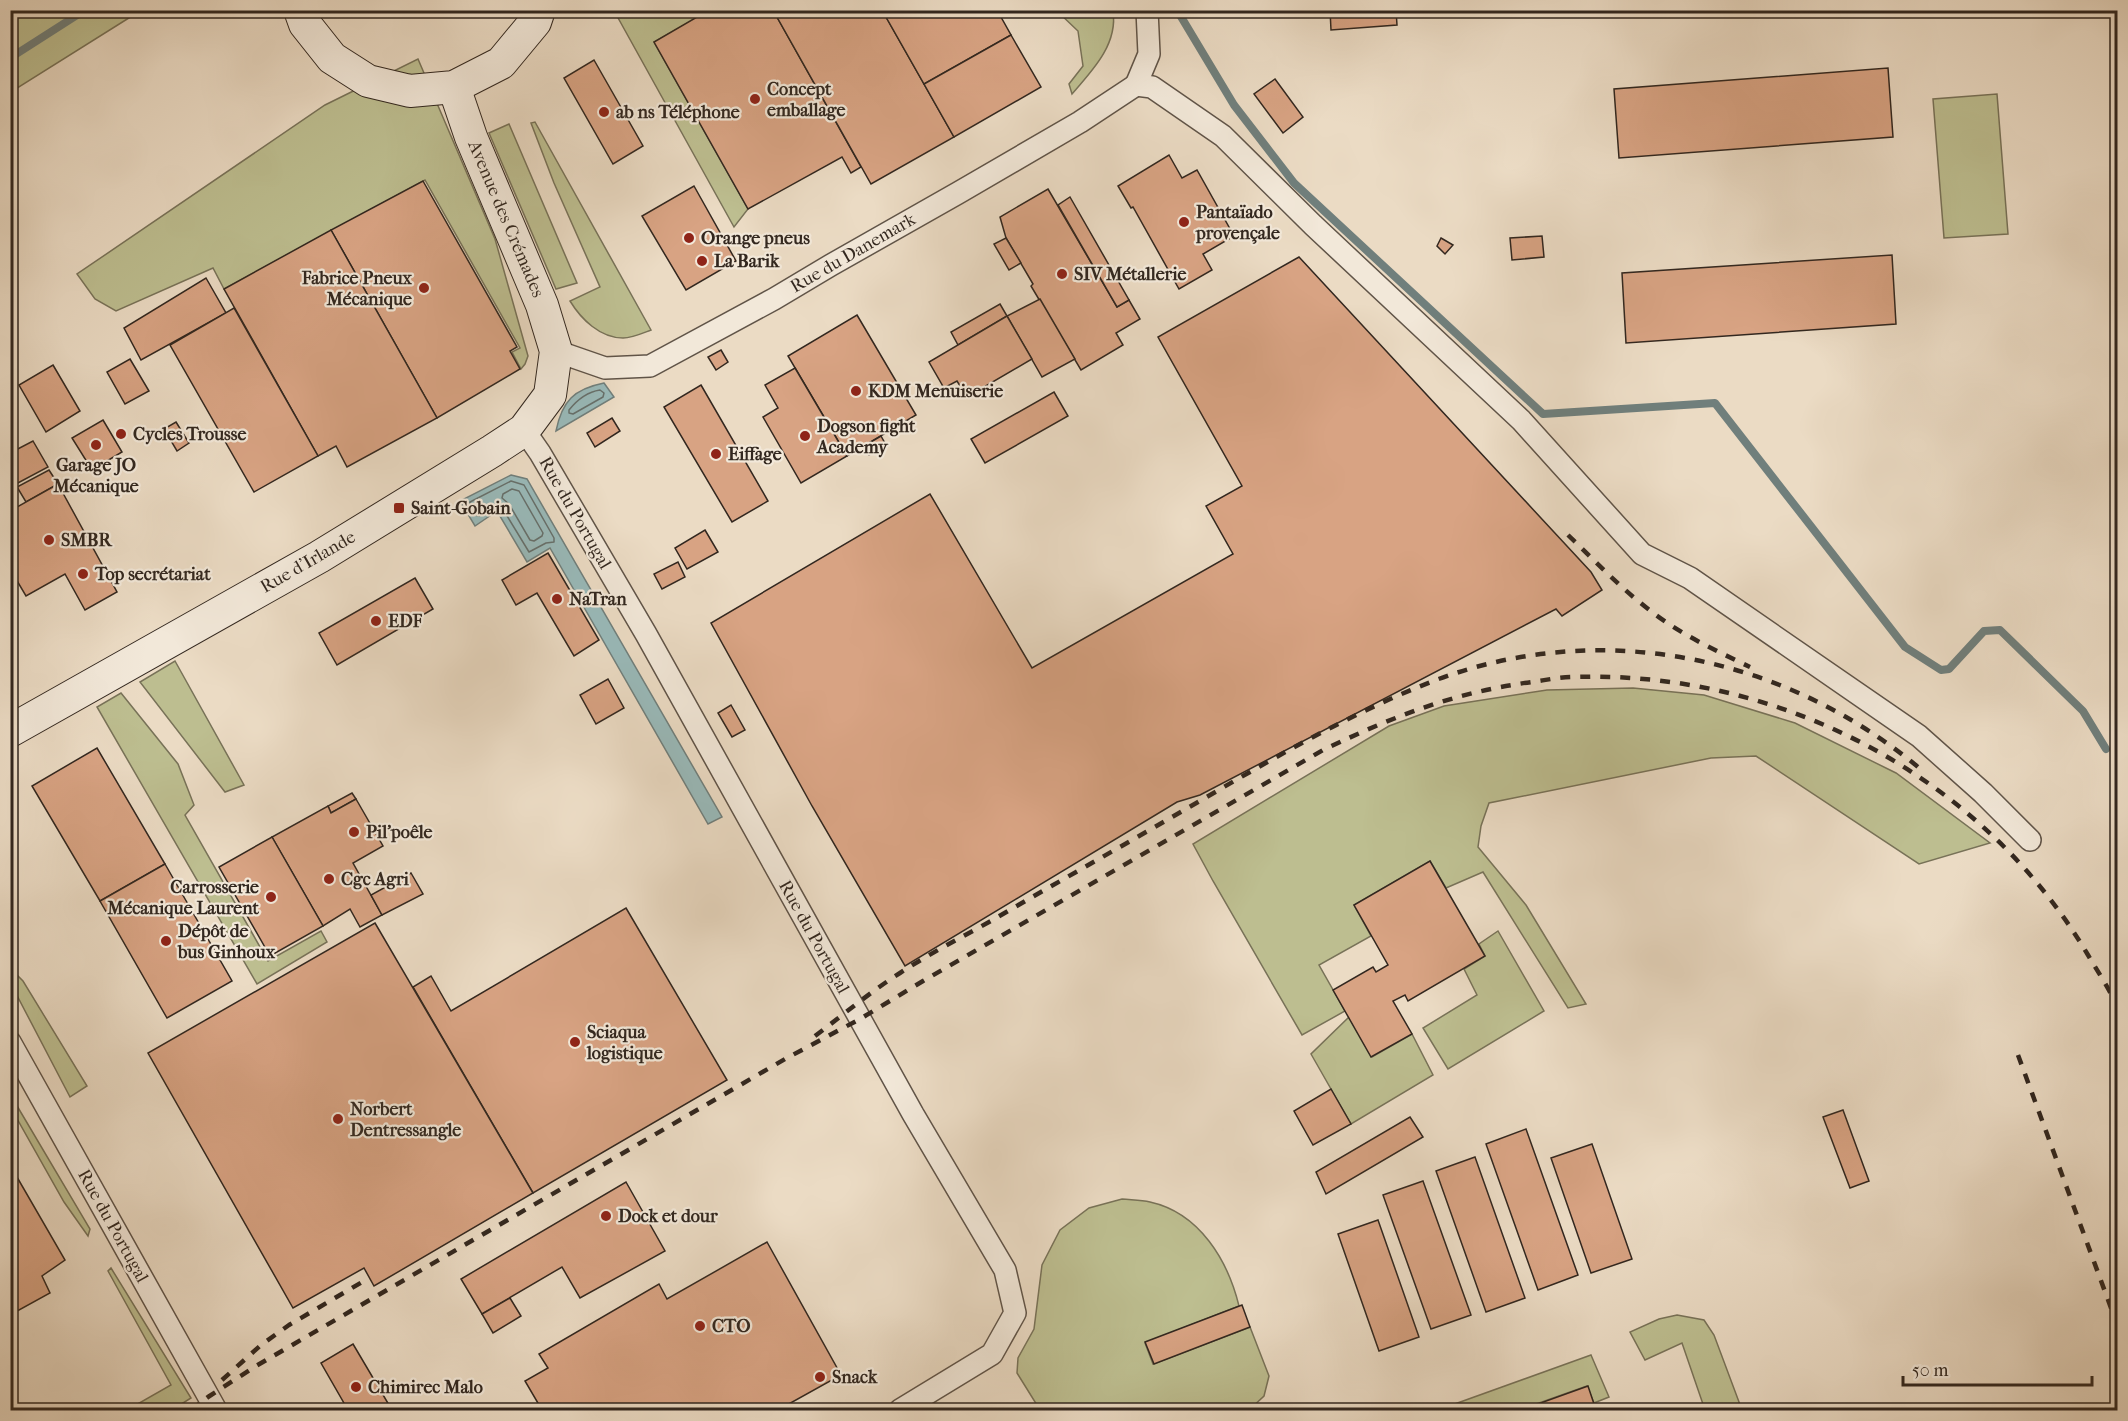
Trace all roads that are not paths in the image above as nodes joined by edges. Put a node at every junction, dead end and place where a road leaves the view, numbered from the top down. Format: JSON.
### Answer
{"nodes":[{"id":1,"x":300,"y":10,"type":"edge"},
{"id":2,"x":539,"y":10,"type":"edge"},
{"id":3,"x":1147,"y":10,"type":"edge"},
{"id":4,"x":1136,"y":85,"type":"junction"},
{"id":5,"x":454,"y":87,"type":"junction"},
{"id":6,"x":556,"y":351,"type":"junction"},
{"id":7,"x":524,"y":430,"type":"junction"},
{"id":8,"x":10,"y":731,"type":"edge"},
{"id":9,"x":2030,"y":840,"type":"dead end"},
{"id":10,"x":10,"y":1042,"type":"edge"},
{"id":11,"x":216,"y":1410,"type":"edge"},
{"id":12,"x":900,"y":1410,"type":"edge"}],
"edges":[{"from":1,"to":5,"type":"street"},
{"from":2,"to":5,"type":"street"},
{"from":3,"to":4,"type":"street"},
{"from":4,"to":6,"type":"street","name":"Rue du Danemark"},
{"from":4,"to":9,"type":"street"},
{"from":5,"to":6,"type":"street","name":"Avenue des Crémades"},
{"from":6,"to":7,"type":"street","name":"Rue d'Irlande"},
{"from":7,"to":8,"type":"street","name":"Rue d'Irlande"},
{"from":7,"to":12,"type":"street","name":"Rue du Portugal"},
{"from":10,"to":11,"type":"street","name":"Rue du Portugal"}]}
